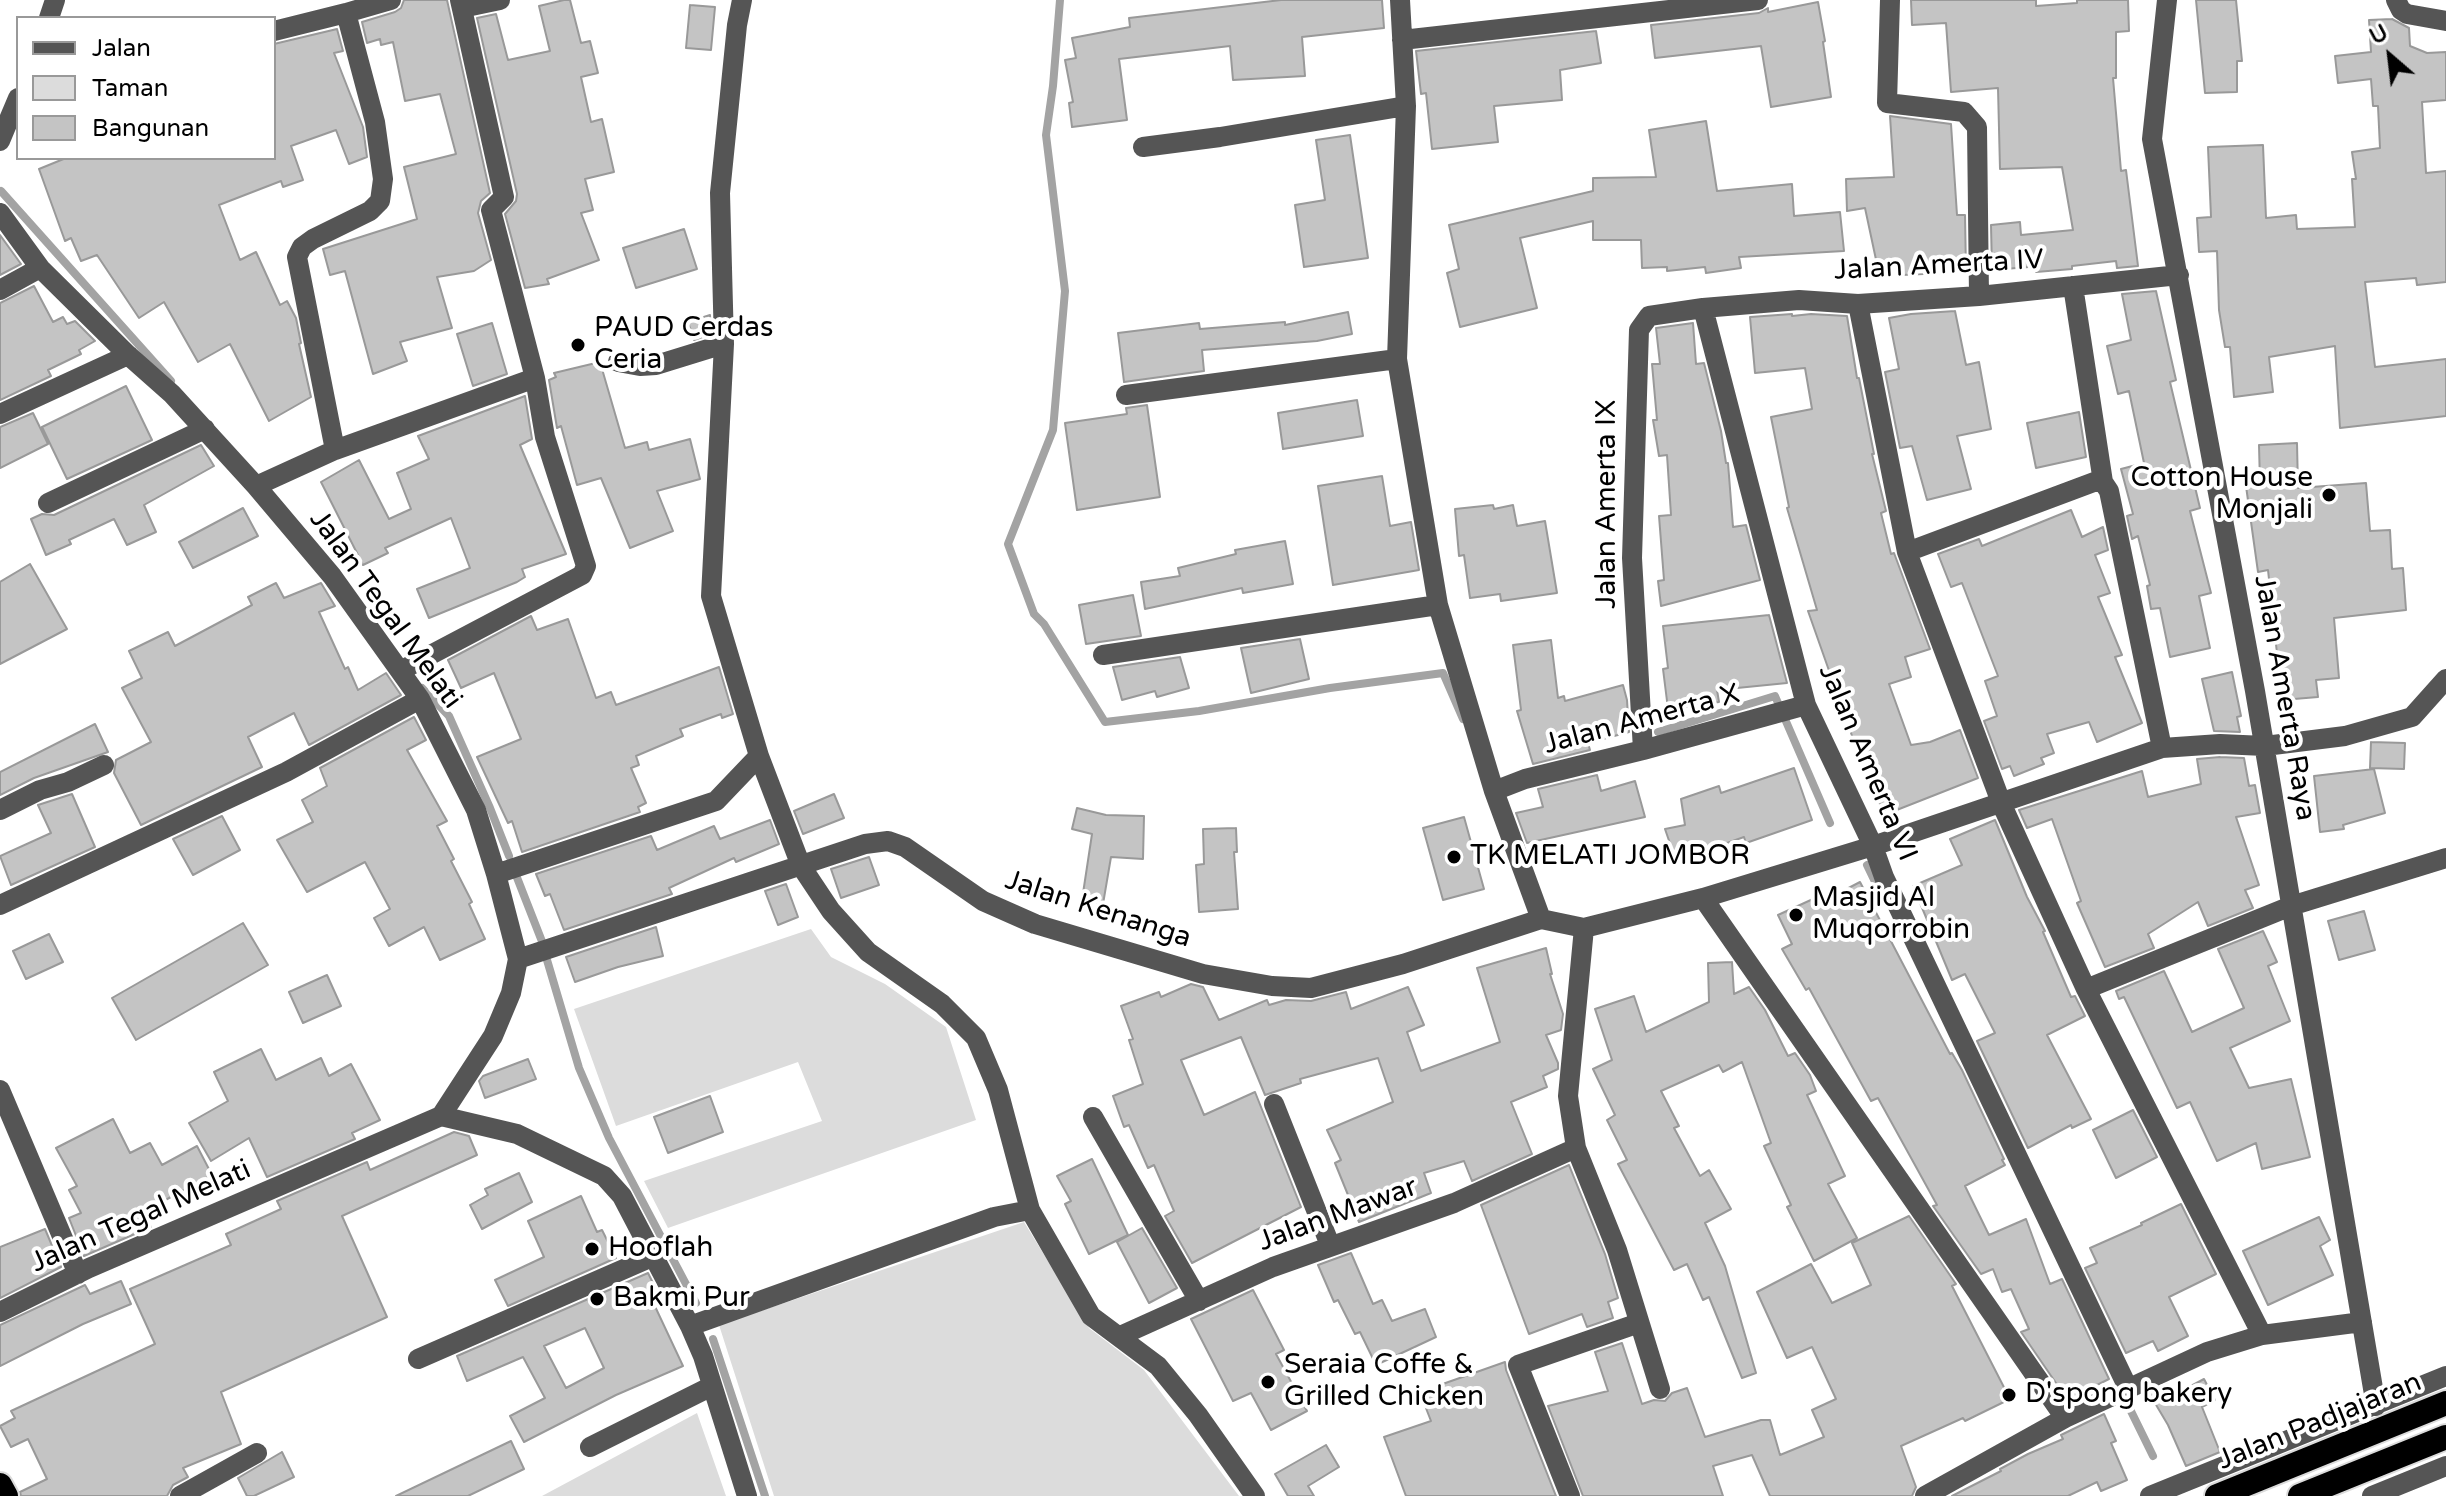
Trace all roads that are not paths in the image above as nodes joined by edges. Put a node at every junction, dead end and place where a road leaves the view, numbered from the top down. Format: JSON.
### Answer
{"nodes":[{"id":1,"x":391,"y":0,"type":"edge"},
{"id":2,"x":500,"y":0,"type":"edge"},
{"id":3,"x":742,"y":0,"type":"edge"},
{"id":4,"x":1400,"y":0,"type":"edge"},
{"id":5,"x":1758,"y":0,"type":"edge"},
{"id":6,"x":1890,"y":0,"type":"edge"},
{"id":7,"x":2167,"y":0,"type":"edge"},
{"id":8,"x":2396,"y":0,"type":"edge"},
{"id":9,"x":461,"y":4,"type":"edge"},
{"id":10,"x":346,"y":13,"type":"junction"},
{"id":11,"x":2446,"y":21,"type":"edge"},
{"id":12,"x":276,"y":30,"type":"edge"},
{"id":13,"x":1402,"y":40,"type":"junction"},
{"id":14,"x":16,"y":104,"type":"edge"},
{"id":15,"x":1406,"y":106,"type":"junction"},
{"id":16,"x":8,"y":129,"type":"edge"},
{"id":17,"x":1143,"y":147,"type":"dead end"},
{"id":18,"x":0,"y":213,"type":"edge"},
{"id":19,"x":40,"y":268,"type":"junction"},
{"id":20,"x":2179,"y":275,"type":"junction"},
{"id":21,"x":2073,"y":286,"type":"junction"},
{"id":22,"x":0,"y":290,"type":"edge"},
{"id":23,"x":1979,"y":296,"type":"junction"},
{"id":24,"x":1858,"y":304,"type":"junction"},
{"id":25,"x":1703,"y":308,"type":"junction"},
{"id":26,"x":724,"y":344,"type":"junction"},
{"id":27,"x":128,"y":355,"type":"junction"},
{"id":28,"x":1397,"y":359,"type":"junction"},
{"id":29,"x":618,"y":362,"type":"dead end"},
{"id":30,"x":535,"y":378,"type":"junction"},
{"id":31,"x":1126,"y":395,"type":"dead end"},
{"id":32,"x":0,"y":414,"type":"edge"},
{"id":33,"x":205,"y":429,"type":"junction"},
{"id":34,"x":335,"y":450,"type":"junction"},
{"id":35,"x":2103,"y":482,"type":"junction"},
{"id":36,"x":256,"y":486,"type":"junction"},
{"id":37,"x":48,"y":503,"type":"dead end"},
{"id":38,"x":1907,"y":552,"type":"junction"},
{"id":39,"x":1438,"y":605,"type":"junction"},
{"id":40,"x":1103,"y":655,"type":"dead end"},
{"id":41,"x":400,"y":671,"type":"junction"},
{"id":42,"x":2446,"y":679,"type":"edge"},
{"id":43,"x":420,"y":699,"type":"junction"},
{"id":44,"x":1806,"y":705,"type":"junction"},
{"id":45,"x":2265,"y":746,"type":"junction"},
{"id":46,"x":2162,"y":748,"type":"junction"},
{"id":47,"x":1643,"y":750,"type":"junction"},
{"id":48,"x":759,"y":756,"type":"junction"},
{"id":49,"x":104,"y":765,"type":"dead end"},
{"id":50,"x":1494,"y":791,"type":"junction"},
{"id":51,"x":2002,"y":805,"type":"junction"},
{"id":52,"x":0,"y":810,"type":"edge"},
{"id":53,"x":1873,"y":846,"type":"junction"},
{"id":54,"x":2446,"y":858,"type":"edge"},
{"id":55,"x":801,"y":866,"type":"junction"},
{"id":56,"x":496,"y":874,"type":"junction"},
{"id":57,"x":1703,"y":898,"type":"junction"},
{"id":58,"x":0,"y":905,"type":"edge"},
{"id":59,"x":2291,"y":906,"type":"junction"},
{"id":60,"x":1541,"y":919,"type":"junction"},
{"id":61,"x":1584,"y":928,"type":"junction"},
{"id":62,"x":518,"y":959,"type":"junction"},
{"id":63,"x":2086,"y":989,"type":"junction"},
{"id":64,"x":0,"y":1090,"type":"edge"},
{"id":65,"x":1274,"y":1104,"type":"dead end"},
{"id":66,"x":441,"y":1116,"type":"junction"},
{"id":67,"x":1093,"y":1117,"type":"dead end"},
{"id":68,"x":1576,"y":1148,"type":"junction"},
{"id":69,"x":1030,"y":1210,"type":"junction"},
{"id":70,"x":1330,"y":1245,"type":"junction"},
{"id":71,"x":654,"y":1256,"type":"junction"},
{"id":72,"x":78,"y":1274,"type":"junction"},
{"id":73,"x":1199,"y":1301,"type":"junction"},
{"id":74,"x":0,"y":1312,"type":"edge"},
{"id":75,"x":2362,"y":1322,"type":"junction"},
{"id":76,"x":1639,"y":1323,"type":"junction"},
{"id":77,"x":690,"y":1326,"type":"junction"},
{"id":78,"x":2262,"y":1335,"type":"junction"},
{"id":79,"x":1120,"y":1336,"type":"junction"},
{"id":80,"x":418,"y":1359,"type":"dead end"},
{"id":81,"x":2446,"y":1376,"type":"edge"},
{"id":82,"x":712,"y":1386,"type":"junction"},
{"id":83,"x":2128,"y":1388,"type":"junction"},
{"id":84,"x":1660,"y":1389,"type":"dead end"},
{"id":85,"x":2446,"y":1403,"type":"edge"},
{"id":86,"x":2376,"y":1406,"type":"junction"},
{"id":87,"x":2065,"y":1418,"type":"junction"},
{"id":88,"x":2446,"y":1437,"type":"edge"},
{"id":89,"x":590,"y":1447,"type":"dead end"},
{"id":90,"x":257,"y":1453,"type":"dead end"},
{"id":91,"x":2446,"y":1466,"type":"edge"},
{"id":92,"x":0,"y":1485,"type":"edge"},
{"id":93,"x":6,"y":1496,"type":"edge"},
{"id":94,"x":180,"y":1496,"type":"edge"},
{"id":95,"x":747,"y":1496,"type":"edge"},
{"id":96,"x":1255,"y":1496,"type":"edge"},
{"id":97,"x":1570,"y":1496,"type":"edge"},
{"id":98,"x":1925,"y":1496,"type":"edge"},
{"id":99,"x":2150,"y":1496,"type":"edge"},
{"id":100,"x":2217,"y":1496,"type":"edge"},
{"id":101,"x":2300,"y":1496,"type":"edge"},
{"id":102,"x":2372,"y":1496,"type":"edge"}],
"edges":[{"from":1,"to":10,"type":"street"},
{"from":2,"to":9,"type":"street"},
{"from":3,"to":26,"type":"street"},
{"from":4,"to":13,"type":"street"},
{"from":5,"to":13,"type":"street"},
{"from":6,"to":23,"type":"street"},
{"from":7,"to":20,"type":"street","name":"Jalan Amerta Raya"},
{"from":8,"to":11,"type":"street"},
{"from":9,"to":30,"type":"street"},
{"from":10,"to":12,"type":"street"},
{"from":10,"to":34,"type":"street"},
{"from":13,"to":15,"type":"street"},
{"from":14,"to":16,"type":"street"},
{"from":15,"to":17,"type":"street"},
{"from":15,"to":28,"type":"street"},
{"from":18,"to":19,"type":"street","name":"Jalan Tegal Melati"},
{"from":19,"to":22,"type":"street"},
{"from":19,"to":27,"type":"street","name":"Jalan Tegal Melati"},
{"from":20,"to":21,"type":"street","name":"Jalan Amerta IV"},
{"from":20,"to":45,"type":"street","name":"Jalan Amerta Raya"},
{"from":21,"to":23,"type":"street","name":"Jalan Amerta IV"},
{"from":21,"to":35,"type":"street"},
{"from":23,"to":24,"type":"street","name":"Jalan Amerta IV"},
{"from":24,"to":25,"type":"street","name":"Jalan Amerta IV"},
{"from":24,"to":38,"type":"street"},
{"from":25,"to":44,"type":"street","name":"Jalan Amerta VI"},
{"from":25,"to":47,"type":"street","name":"Jalan Amerta IX"},
{"from":26,"to":29,"type":"street"},
{"from":26,"to":48,"type":"street"},
{"from":27,"to":32,"type":"street"},
{"from":27,"to":33,"type":"street","name":"Jalan Tegal Melati"},
{"from":28,"to":31,"type":"street"},
{"from":28,"to":39,"type":"street"},
{"from":30,"to":34,"type":"street"},
{"from":30,"to":41,"type":"street"},
{"from":33,"to":36,"type":"street","name":"Jalan Tegal Melati"},
{"from":33,"to":37,"type":"street"},
{"from":34,"to":36,"type":"street"},
{"from":35,"to":38,"type":"street"},
{"from":35,"to":46,"type":"street"},
{"from":36,"to":41,"type":"street","name":"Jalan Tegal Melati"},
{"from":38,"to":51,"type":"street"},
{"from":39,"to":40,"type":"street"},
{"from":39,"to":50,"type":"street"},
{"from":41,"to":43,"type":"street","name":"Jalan Tegal Melati"},
{"from":42,"to":45,"type":"street"},
{"from":43,"to":56,"type":"street","name":"Jalan Tegal Melati"},
{"from":43,"to":58,"type":"street"},
{"from":44,"to":47,"type":"street","name":"Jalan Amerta X"},
{"from":44,"to":53,"type":"street","name":"Jalan Amerta VI"},
{"from":45,"to":46,"type":"street"},
{"from":45,"to":59,"type":"street","name":"Jalan Amerta Raya"},
{"from":46,"to":51,"type":"street"},
{"from":47,"to":50,"type":"street","name":"Jalan Amerta X"},
{"from":48,"to":55,"type":"street"},
{"from":48,"to":56,"type":"street"},
{"from":49,"to":52,"type":"street"},
{"from":50,"to":60,"type":"street"},
{"from":51,"to":53,"type":"street"},
{"from":51,"to":63,"type":"street"},
{"from":53,"to":57,"type":"street"},
{"from":53,"to":83,"type":"street","name":"Jalan Amerta VI"},
{"from":54,"to":59,"type":"street"},
{"from":55,"to":60,"type":"street","name":"Jalan Kenanga"},
{"from":55,"to":62,"type":"street","name":"Jalan Kenanga"},
{"from":55,"to":69,"type":"street"},
{"from":56,"to":62,"type":"street","name":"Jalan Tegal Melati"},
{"from":57,"to":61,"type":"street"},
{"from":57,"to":87,"type":"street"},
{"from":59,"to":63,"type":"street"},
{"from":59,"to":75,"type":"street","name":"Jalan Amerta Raya"},
{"from":60,"to":61,"type":"street"},
{"from":61,"to":68,"type":"street"},
{"from":62,"to":66,"type":"street","name":"Jalan Tegal Melati"},
{"from":63,"to":78,"type":"street"},
{"from":64,"to":72,"type":"street"},
{"from":65,"to":70,"type":"street"},
{"from":66,"to":71,"type":"street"},
{"from":66,"to":72,"type":"street","name":"Jalan Tegal Melati"},
{"from":67,"to":73,"type":"street"},
{"from":68,"to":70,"type":"street","name":"Jalan Mawar"},
{"from":68,"to":76,"type":"street"},
{"from":69,"to":77,"type":"street"},
{"from":69,"to":79,"type":"street"},
{"from":70,"to":73,"type":"street","name":"Jalan Mawar"},
{"from":71,"to":77,"type":"street"},
{"from":71,"to":80,"type":"street"},
{"from":72,"to":74,"type":"street","name":"Jalan Tegal Melati"},
{"from":73,"to":79,"type":"street","name":"Jalan Mawar"},
{"from":75,"to":78,"type":"street"},
{"from":75,"to":86,"type":"street","name":"Jalan Amerta Raya"},
{"from":76,"to":84,"type":"street"},
{"from":76,"to":97,"type":"street"},
{"from":77,"to":82,"type":"street"},
{"from":78,"to":83,"type":"street"},
{"from":79,"to":96,"type":"street"},
{"from":81,"to":86,"type":"street"},
{"from":82,"to":89,"type":"street"},
{"from":82,"to":95,"type":"street"},
{"from":83,"to":87,"type":"street"},
{"from":85,"to":100,"type":"highway","name":"Jalan Padjajaran"},
{"from":86,"to":99,"type":"street"},
{"from":87,"to":98,"type":"street"},
{"from":88,"to":101,"type":"highway"},
{"from":90,"to":94,"type":"street"},
{"from":91,"to":102,"type":"street"},
{"from":92,"to":93,"type":"highway"}]}
